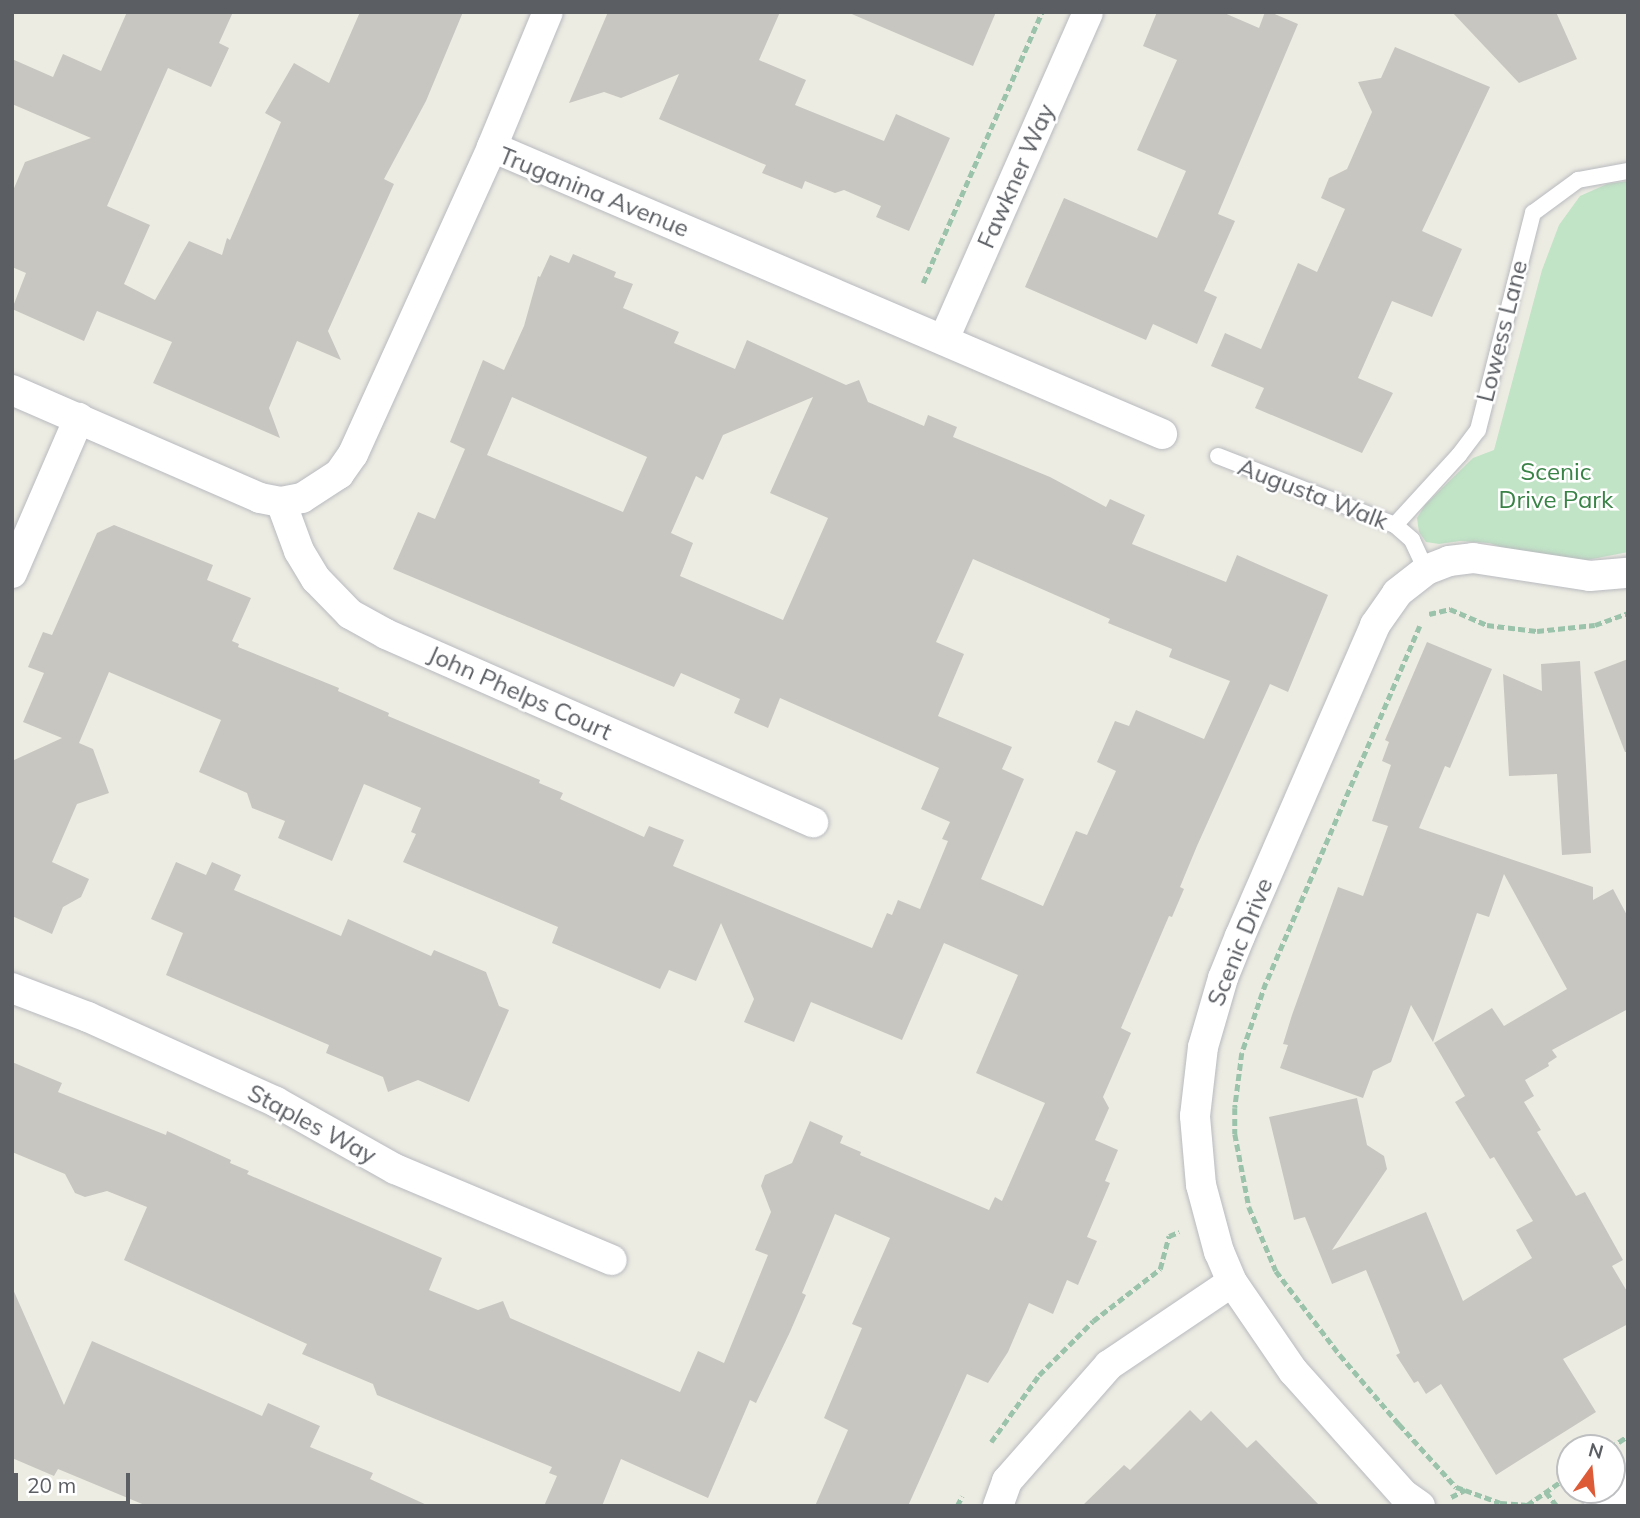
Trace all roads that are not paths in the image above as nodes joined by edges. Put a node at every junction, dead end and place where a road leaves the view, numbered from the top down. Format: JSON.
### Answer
{"nodes":[{"id":1,"x":548,"y":12,"type":"edge"},
{"id":2,"x":1088,"y":12,"type":"edge"},
{"id":3,"x":492,"y":147,"type":"junction"},
{"id":4,"x":1628,"y":170,"type":"edge"},
{"id":5,"x":944,"y":339,"type":"junction"},
{"id":6,"x":12,"y":390,"type":"edge"},
{"id":7,"x":79,"y":418,"type":"junction"},
{"id":8,"x":1162,"y":434,"type":"dead end"},
{"id":9,"x":1218,"y":456,"type":"dead end"},
{"id":10,"x":281,"y":502,"type":"junction"},
{"id":11,"x":1395,"y":525,"type":"junction"},
{"id":12,"x":1426,"y":570,"type":"junction"},
{"id":13,"x":12,"y":573,"type":"edge"},
{"id":14,"x":1628,"y":573,"type":"edge"},
{"id":15,"x":813,"y":822,"type":"dead end"},
{"id":16,"x":12,"y":988,"type":"edge"},
{"id":17,"x":612,"y":1260,"type":"dead end"},
{"id":18,"x":1232,"y":1282,"type":"junction"},
{"id":19,"x":1628,"y":1489,"type":"edge"},
{"id":20,"x":1418,"y":1502,"type":"edge"},
{"id":21,"x":998,"y":1506,"type":"edge"},
{"id":22,"x":1603,"y":1506,"type":"edge"}],
"edges":[{"from":1,"to":3,"type":"street"},
{"from":2,"to":5,"type":"street","name":"Fawkner Way"},
{"from":3,"to":5,"type":"street","name":"Truganina Avenue"},
{"from":3,"to":10,"type":"street","name":"Truganina Avenue"},
{"from":4,"to":11,"type":"lane","name":"Lowess Lane"},
{"from":5,"to":8,"type":"street","name":"Truganina Avenue"},
{"from":6,"to":7,"type":"street"},
{"from":7,"to":10,"type":"street"},
{"from":7,"to":13,"type":"street"},
{"from":9,"to":11,"type":"lane","name":"Augusta Walk"},
{"from":10,"to":15,"type":"street","name":"John Phelps Court"},
{"from":11,"to":12,"type":"lane","name":"Augusta Walk"},
{"from":12,"to":14,"type":"street","name":"Scenic Drive"},
{"from":12,"to":18,"type":"street","name":"Scenic Drive"},
{"from":16,"to":17,"type":"street","name":"Staples Way"},
{"from":18,"to":20,"type":"street","name":"Scenic Drive"},
{"from":18,"to":21,"type":"street"},
{"from":19,"to":22,"type":"street"}]}
